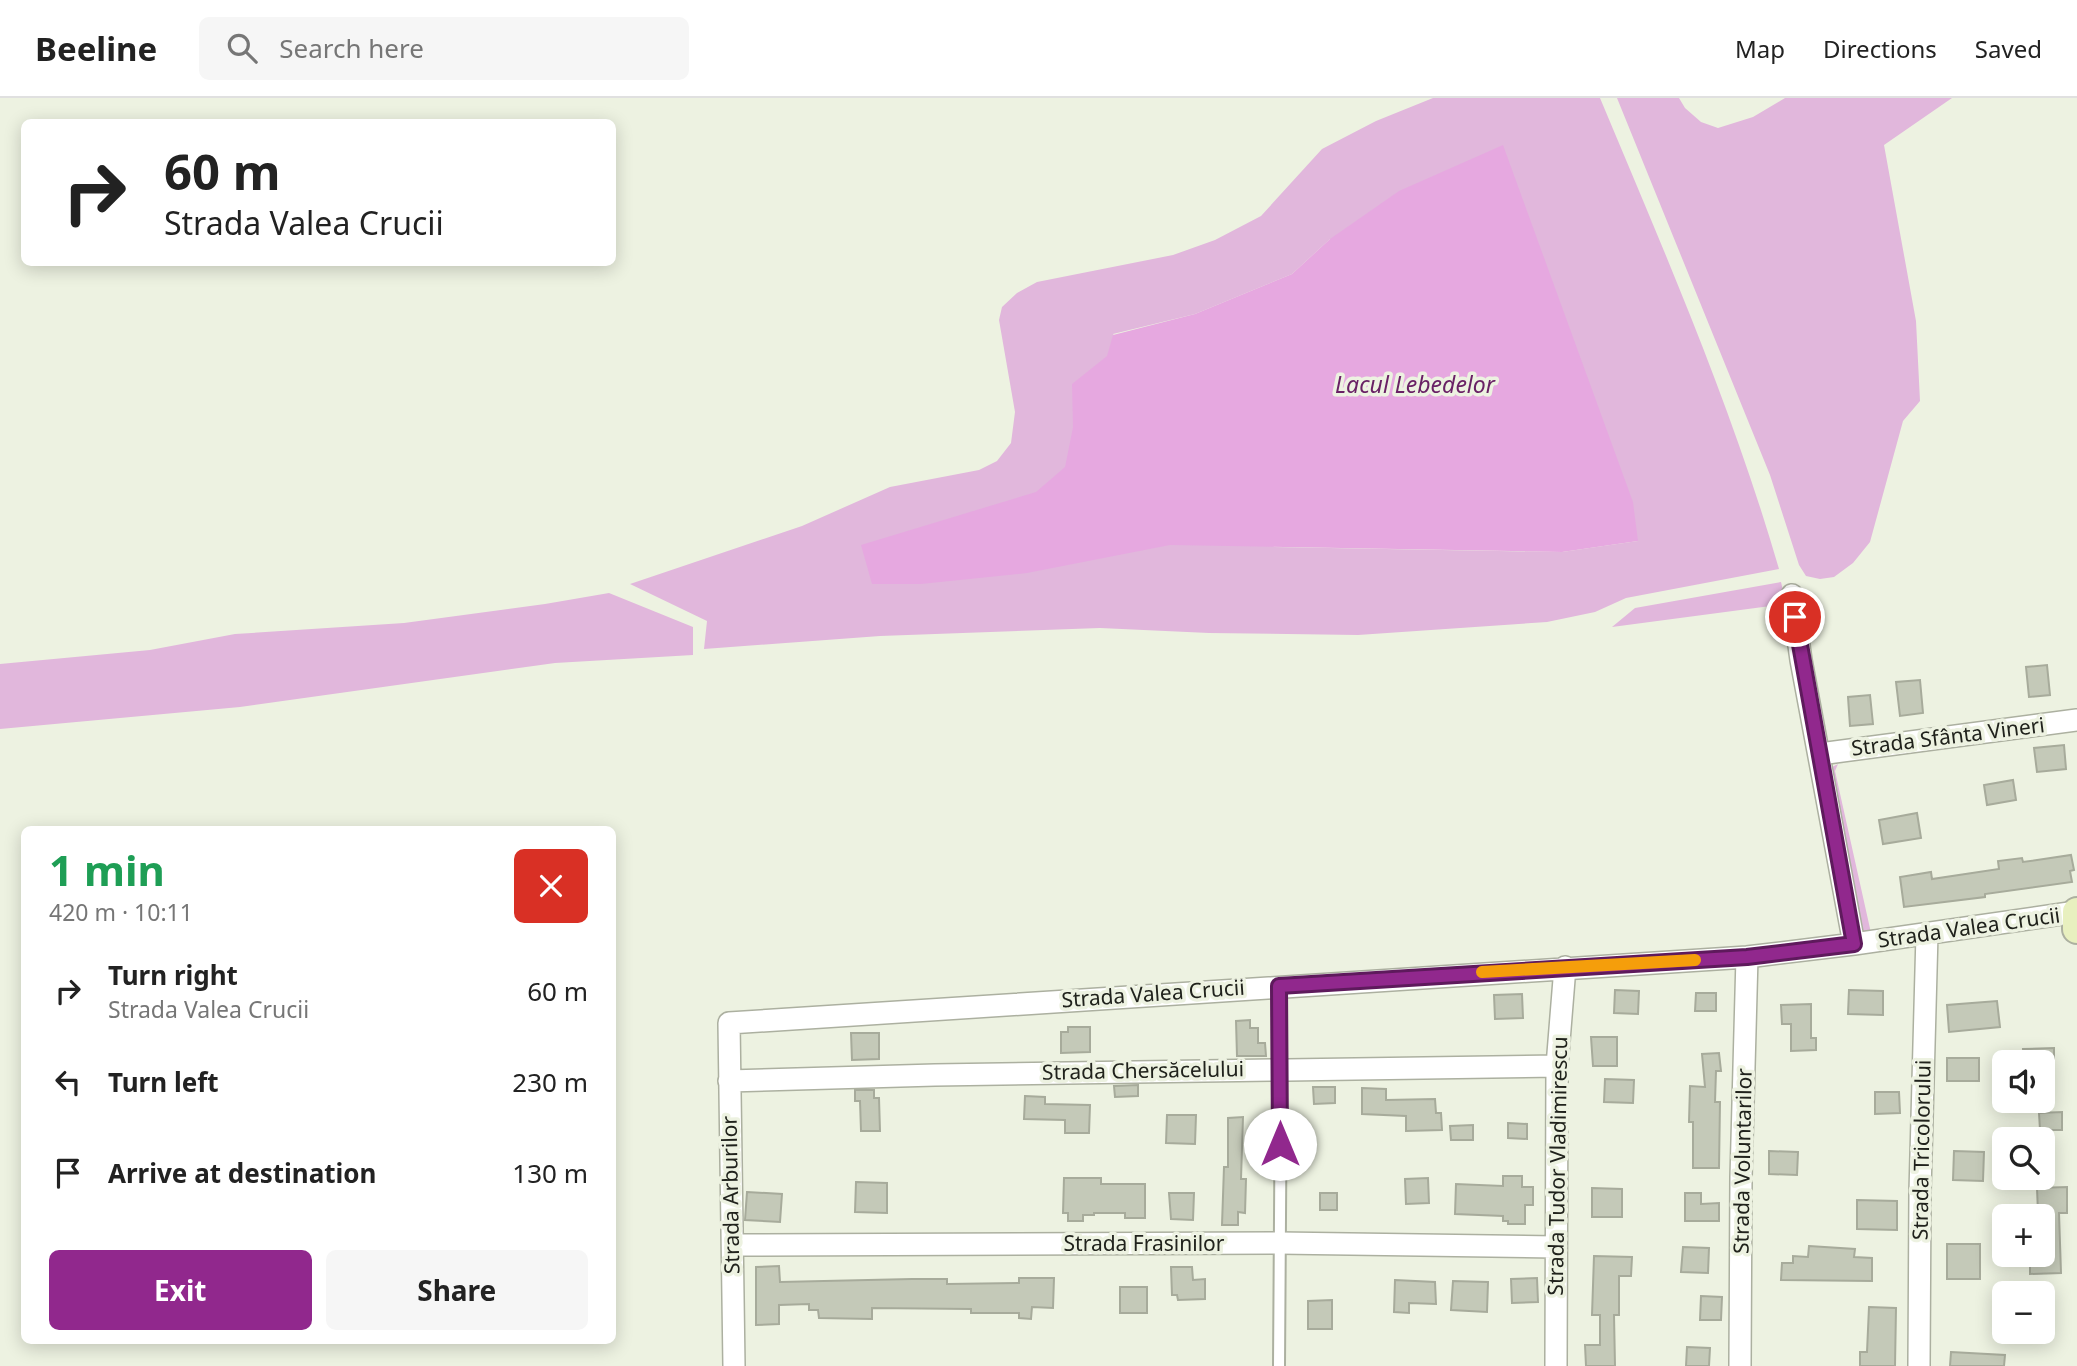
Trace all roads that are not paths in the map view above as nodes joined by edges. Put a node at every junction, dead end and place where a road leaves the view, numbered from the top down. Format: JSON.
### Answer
{"nodes":[{"id":1,"x":1792,"y":595,"type":"dead end"},
{"id":2,"x":2077,"y":720,"type":"edge"},
{"id":3,"x":1820,"y":754,"type":"junction"},
{"id":4,"x":2077,"y":918,"type":"edge"},
{"id":5,"x":1927,"y":934,"type":"junction"},
{"id":6,"x":1854,"y":944,"type":"junction"},
{"id":7,"x":1747,"y":957,"type":"junction"},
{"id":8,"x":1565,"y":967,"type":"junction"},
{"id":9,"x":1279,"y":986,"type":"junction"},
{"id":10,"x":729,"y":1023,"type":"joint"},
{"id":11,"x":1557,"y":1066,"type":"junction"},
{"id":12,"x":1281,"y":1070,"type":"junction"},
{"id":13,"x":729,"y":1081,"type":"junction"},
{"id":14,"x":1279,"y":1243,"type":"junction"},
{"id":15,"x":733,"y":1245,"type":"junction"},
{"id":16,"x":1555,"y":1247,"type":"junction"},
{"id":17,"x":734,"y":1366,"type":"edge"},
{"id":18,"x":1279,"y":1366,"type":"edge"},
{"id":19,"x":1556,"y":1366,"type":"edge"},
{"id":20,"x":1740,"y":1366,"type":"edge"},
{"id":21,"x":1919,"y":1366,"type":"edge"}],
"edges":[{"from":1,"to":3,"type":"street"},
{"from":2,"to":3,"type":"street","name":"Strada Sfânta Vineri"},
{"from":3,"to":6,"type":"street"},
{"from":4,"to":5,"type":"street","name":"Strada Valea Crucii"},
{"from":5,"to":6,"type":"street","name":"Strada Valea Crucii"},
{"from":5,"to":21,"type":"street","name":"Strada Tricolorului"},
{"from":6,"to":7,"type":"street","name":"Strada Valea Crucii"},
{"from":7,"to":8,"type":"street","name":"Strada Valea Crucii"},
{"from":7,"to":20,"type":"street","name":"Strada Voluntarilor"},
{"from":8,"to":9,"type":"street","name":"Strada Valea Crucii"},
{"from":8,"to":11,"type":"street","name":"Strada Tudor Vladimirescu"},
{"from":9,"to":10,"type":"street","name":"Strada Valea Crucii"},
{"from":9,"to":12,"type":"lane"},
{"from":10,"to":13,"type":"street","name":"Strada Arburilor"},
{"from":11,"to":12,"type":"street","name":"Strada Chersăcelului"},
{"from":11,"to":16,"type":"street","name":"Strada Tudor Vladimirescu"},
{"from":12,"to":13,"type":"street","name":"Strada Chersăcelului"},
{"from":12,"to":14,"type":"lane"},
{"from":13,"to":15,"type":"street","name":"Strada Arburilor"},
{"from":14,"to":15,"type":"street","name":"Strada Frasinilor"},
{"from":14,"to":16,"type":"street","name":"Strada Frasinilor"},
{"from":14,"to":18,"type":"lane"},
{"from":15,"to":17,"type":"street","name":"Strada Arburilor"},
{"from":16,"to":19,"type":"street","name":"Strada Tudor Vladimirescu"}]}
